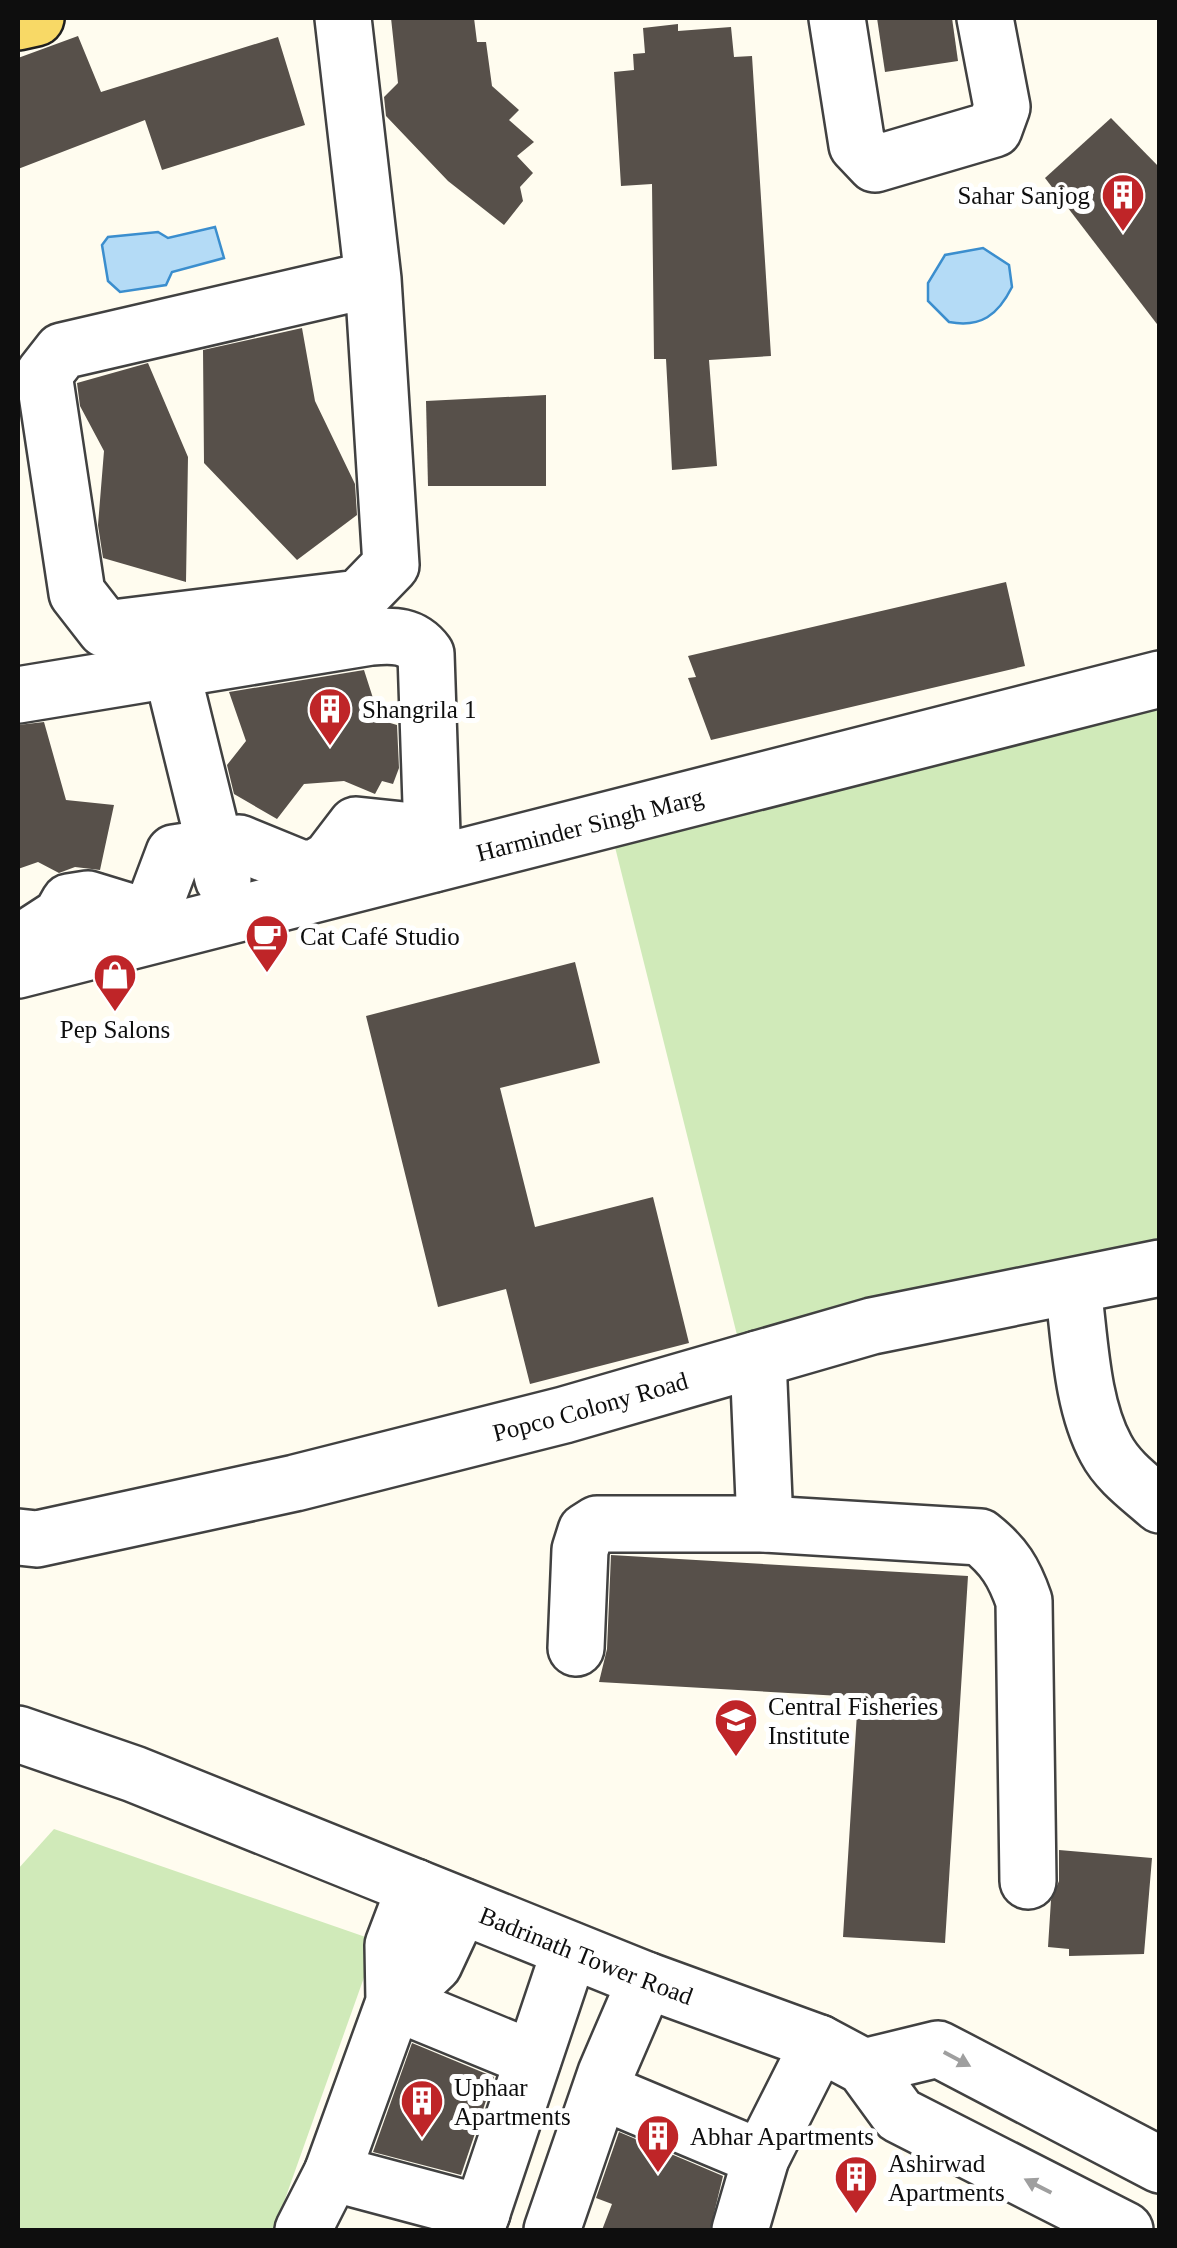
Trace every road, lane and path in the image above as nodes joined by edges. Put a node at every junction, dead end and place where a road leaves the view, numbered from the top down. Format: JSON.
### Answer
{"nodes":[{"id":1,"x":36,"y":18,"type":"edge"},
{"id":2,"x":343,"y":18,"type":"edge"},
{"id":3,"x":836,"y":18,"type":"edge"},
{"id":4,"x":985,"y":18,"type":"edge"},
{"id":5,"x":18,"y":22,"type":"edge"},
{"id":6,"x":373,"y":279,"type":"junction"},
{"id":7,"x":171,"y":668,"type":"junction"},
{"id":8,"x":1160,"y":678,"type":"edge"},
{"id":9,"x":18,"y":695,"type":"edge"},
{"id":10,"x":215,"y":846,"type":"junction"},
{"id":11,"x":432,"y":849,"type":"junction"},
{"id":12,"x":232,"y":916,"type":"junction"},
{"id":13,"x":18,"y":944,"type":"edge"},
{"id":14,"x":18,"y":970,"type":"edge"},
{"id":15,"x":1160,"y":1268,"type":"edge"},
{"id":16,"x":1073,"y":1288,"type":"junction"},
{"id":17,"x":758,"y":1360,"type":"junction"},
{"id":18,"x":1160,"y":1505,"type":"edge"},
{"id":19,"x":764,"y":1524,"type":"junction"},
{"id":20,"x":18,"y":1536,"type":"edge"},
{"id":21,"x":576,"y":1648,"type":"dead end"},
{"id":22,"x":18,"y":1734,"type":"edge"},
{"id":23,"x":1028,"y":1881,"type":"dead end"},
{"id":24,"x":438,"y":1896,"type":"junction"},
{"id":25,"x":570,"y":1950,"type":"junction"},
{"id":26,"x":646,"y":1980,"type":"junction"},
{"id":27,"x":394,"y":2002,"type":"junction"},
{"id":28,"x":842,"y":2055,"type":"junction"},
{"id":29,"x":533,"y":2059,"type":"junction"},
{"id":30,"x":601,"y":2090,"type":"junction"},
{"id":31,"x":762,"y":2158,"type":"junction"},
{"id":32,"x":1160,"y":2165,"type":"edge"},
{"id":33,"x":323,"y":2213,"type":"edge"},
{"id":34,"x":478,"y":2222,"type":"edge"},
{"id":35,"x":552,"y":2230,"type":"edge"},
{"id":36,"x":740,"y":2230,"type":"edge"},
{"id":37,"x":1125,"y":2230,"type":"edge"}],
"edges":[{"from":1,"to":5,"type":"main road"},
{"from":2,"to":6,"type":"street"},
{"from":3,"to":4,"type":"street"},
{"from":6,"to":6,"type":"street"},
{"from":7,"to":9,"type":"street"},
{"from":7,"to":10,"type":"street"},
{"from":7,"to":11,"type":"street"},
{"from":8,"to":11,"type":"street","name":"Harminder Singh Marg"},
{"from":10,"to":11,"type":"street"},
{"from":10,"to":12,"type":"street"},
{"from":10,"to":13,"type":"street"},
{"from":11,"to":12,"type":"street","name":"Harminder Singh Marg"},
{"from":12,"to":14,"type":"street","name":"Harminder Singh Marg"},
{"from":15,"to":16,"type":"street","name":"Popco Colony Road"},
{"from":16,"to":17,"type":"street","name":"Popco Colony Road"},
{"from":16,"to":18,"type":"street"},
{"from":17,"to":19,"type":"street"},
{"from":17,"to":20,"type":"street","name":"Popco Colony Road"},
{"from":19,"to":21,"type":"street"},
{"from":19,"to":23,"type":"street"},
{"from":22,"to":24,"type":"street","name":"Badrinath Tower Road"},
{"from":24,"to":25,"type":"street","name":"Badrinath Tower Road"},
{"from":24,"to":27,"type":"street"},
{"from":25,"to":26,"type":"street","name":"Badrinath Tower Road"},
{"from":25,"to":29,"type":"street"},
{"from":26,"to":28,"type":"street","name":"Badrinath Tower Road"},
{"from":26,"to":30,"type":"street"},
{"from":27,"to":29,"type":"street"},
{"from":27,"to":33,"type":"street"},
{"from":28,"to":31,"type":"street"},
{"from":28,"to":32,"type":"street","one_way":true},
{"from":37,"to":28,"type":"street","one_way":true},
{"from":29,"to":34,"type":"street"},
{"from":30,"to":31,"type":"street"},
{"from":30,"to":35,"type":"street"},
{"from":31,"to":36,"type":"street"},
{"from":33,"to":34,"type":"street"}]}
